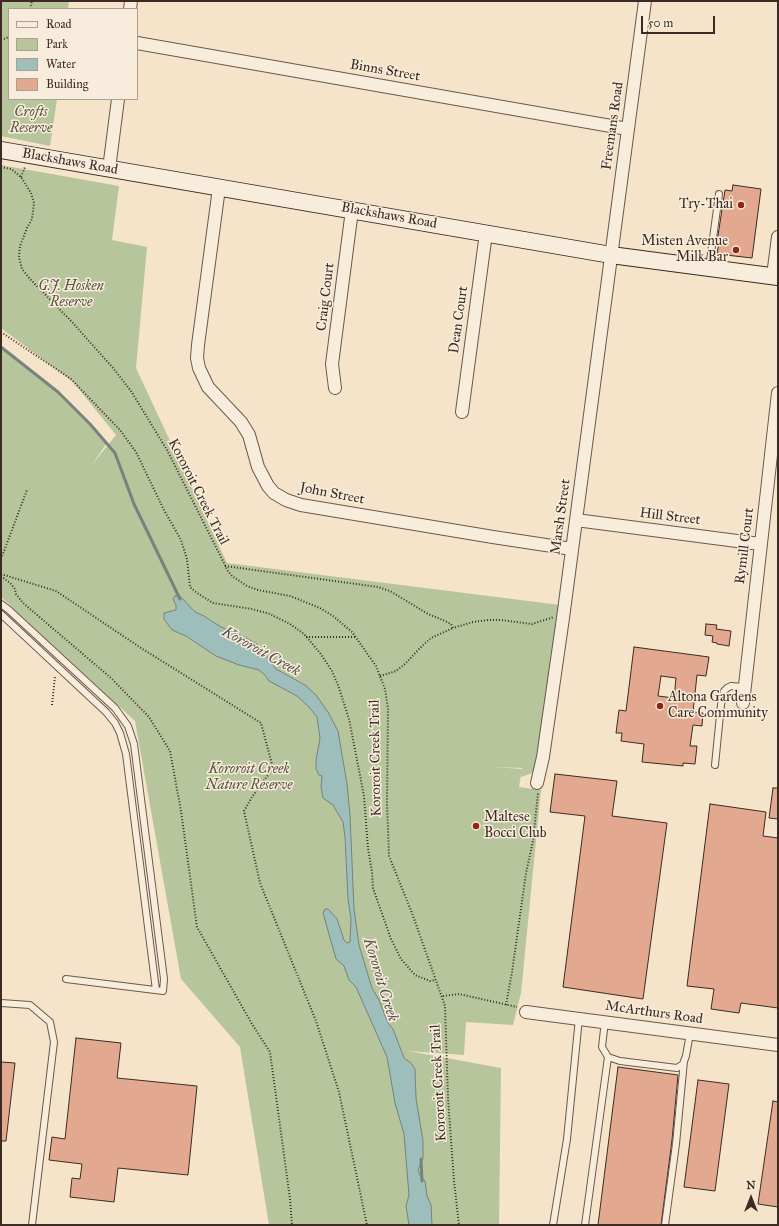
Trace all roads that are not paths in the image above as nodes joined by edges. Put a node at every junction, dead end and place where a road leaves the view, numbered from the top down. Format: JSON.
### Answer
{"nodes":[{"id":1,"x":642,"y":1,"type":"edge"},
{"id":2,"x":138,"y":43,"type":"edge"},
{"id":3,"x":118,"y":100,"type":"edge"},
{"id":4,"x":628,"y":129,"type":"junction"},
{"id":5,"x":1,"y":150,"type":"edge"},
{"id":6,"x":109,"y":169,"type":"junction"},
{"id":7,"x":219,"y":188,"type":"junction"},
{"id":8,"x":719,"y":194,"type":"dead end"},
{"id":9,"x":352,"y":210,"type":"junction"},
{"id":10,"x":486,"y":233,"type":"junction"},
{"id":11,"x":778,"y":238,"type":"edge"},
{"id":12,"x":611,"y":254,"type":"junction"},
{"id":13,"x":709,"y":268,"type":"junction"},
{"id":14,"x":776,"y":277,"type":"edge"},
{"id":15,"x":335,"y":388,"type":"dead end"},
{"id":16,"x":778,"y":393,"type":"edge"},
{"id":17,"x":462,"y":412,"type":"dead end"},
{"id":18,"x":576,"y":520,"type":"junction"},
{"id":19,"x":760,"y":544,"type":"junction"},
{"id":20,"x":572,"y":549,"type":"junction"},
{"id":21,"x":1,"y":604,"type":"edge"},
{"id":22,"x":1,"y":614,"type":"edge"},
{"id":23,"x":744,"y":687,"type":"junction"},
{"id":24,"x":743,"y":703,"type":"dead end"},
{"id":25,"x":119,"y":714,"type":"junction"},
{"id":26,"x":112,"y":719,"type":"junction"},
{"id":27,"x":715,"y":765,"type":"dead end"},
{"id":28,"x":537,"y":783,"type":"road end"},
{"id":29,"x":140,"y":791,"type":"junction"},
{"id":30,"x":131,"y":792,"type":"junction"},
{"id":31,"x":148,"y":856,"type":"junction"},
{"id":32,"x":139,"y":857,"type":"junction"},
{"id":33,"x":66,"y":979,"type":"dead end"},
{"id":34,"x":160,"y":990,"type":"junction"},
{"id":35,"x":1,"y":1003,"type":"edge"},
{"id":36,"x":526,"y":1012,"type":"road end"},
{"id":37,"x":579,"y":1018,"type":"junction"},
{"id":38,"x":605,"y":1022,"type":"junction"},
{"id":39,"x":690,"y":1033,"type":"junction"},
{"id":40,"x":778,"y":1045,"type":"edge"},
{"id":41,"x":608,"y":1056,"type":"junction"},
{"id":42,"x":684,"y":1061,"type":"junction"},
{"id":43,"x":32,"y":1225,"type":"edge"},
{"id":44,"x":553,"y":1225,"type":"edge"},
{"id":45,"x":585,"y":1225,"type":"edge"},
{"id":46,"x":665,"y":1225,"type":"edge"}],
"edges":[{"from":1,"to":4,"type":"street","name":"Freemans Road"},
{"from":2,"to":4,"type":"street","name":"Binns Street"},
{"from":3,"to":6,"type":"street"},
{"from":4,"to":12,"type":"street","name":"Freemans Road"},
{"from":5,"to":6,"type":"main road","name":"Blackshaws Road"},
{"from":6,"to":7,"type":"main road","name":"Blackshaws Road"},
{"from":7,"to":9,"type":"main road","name":"Blackshaws Road"},
{"from":7,"to":20,"type":"street","name":"John Street"},
{"from":8,"to":13,"type":"lane"},
{"from":9,"to":10,"type":"main road","name":"Blackshaws Road"},
{"from":9,"to":15,"type":"street","name":"Craig Court"},
{"from":10,"to":12,"type":"main road","name":"Blackshaws Road"},
{"from":10,"to":17,"type":"street","name":"Dean Court"},
{"from":11,"to":14,"type":"street"},
{"from":12,"to":13,"type":"main road","name":"Blackshaws Road"},
{"from":12,"to":18,"type":"street","name":"Marsh Street"},
{"from":13,"to":14,"type":"main road","name":"Blackshaws Road"},
{"from":16,"to":19,"type":"street","name":"Rymill Court"},
{"from":18,"to":19,"type":"street","name":"Hill Street"},
{"from":18,"to":20,"type":"street","name":"Marsh Street"},
{"from":19,"to":23,"type":"street","name":"Rymill Court"},
{"from":20,"to":28,"type":"street","name":"Marsh Street"},
{"from":21,"to":25,"type":"lane"},
{"from":22,"to":26,"type":"lane"},
{"from":23,"to":24,"type":"street","name":"Rymill Court"},
{"from":23,"to":27,"type":"lane"},
{"from":25,"to":26,"type":"lane"},
{"from":25,"to":29,"type":"lane"},
{"from":26,"to":30,"type":"lane"},
{"from":29,"to":30,"type":"lane"},
{"from":29,"to":31,"type":"lane"},
{"from":30,"to":32,"type":"lane"},
{"from":31,"to":32,"type":"lane"},
{"from":31,"to":34,"type":"lane"},
{"from":32,"to":34,"type":"lane"},
{"from":33,"to":34,"type":"lane"},
{"from":35,"to":43,"type":"lane"},
{"from":36,"to":37,"type":"street","name":"McArthurs Road"},
{"from":37,"to":38,"type":"street","name":"McArthurs Road"},
{"from":37,"to":44,"type":"lane"},
{"from":38,"to":39,"type":"street","name":"McArthurs Road"},
{"from":38,"to":41,"type":"lane"},
{"from":39,"to":40,"type":"street","name":"McArthurs Road"},
{"from":39,"to":42,"type":"lane"},
{"from":41,"to":42,"type":"lane"},
{"from":41,"to":45,"type":"lane"},
{"from":42,"to":46,"type":"lane"}]}
